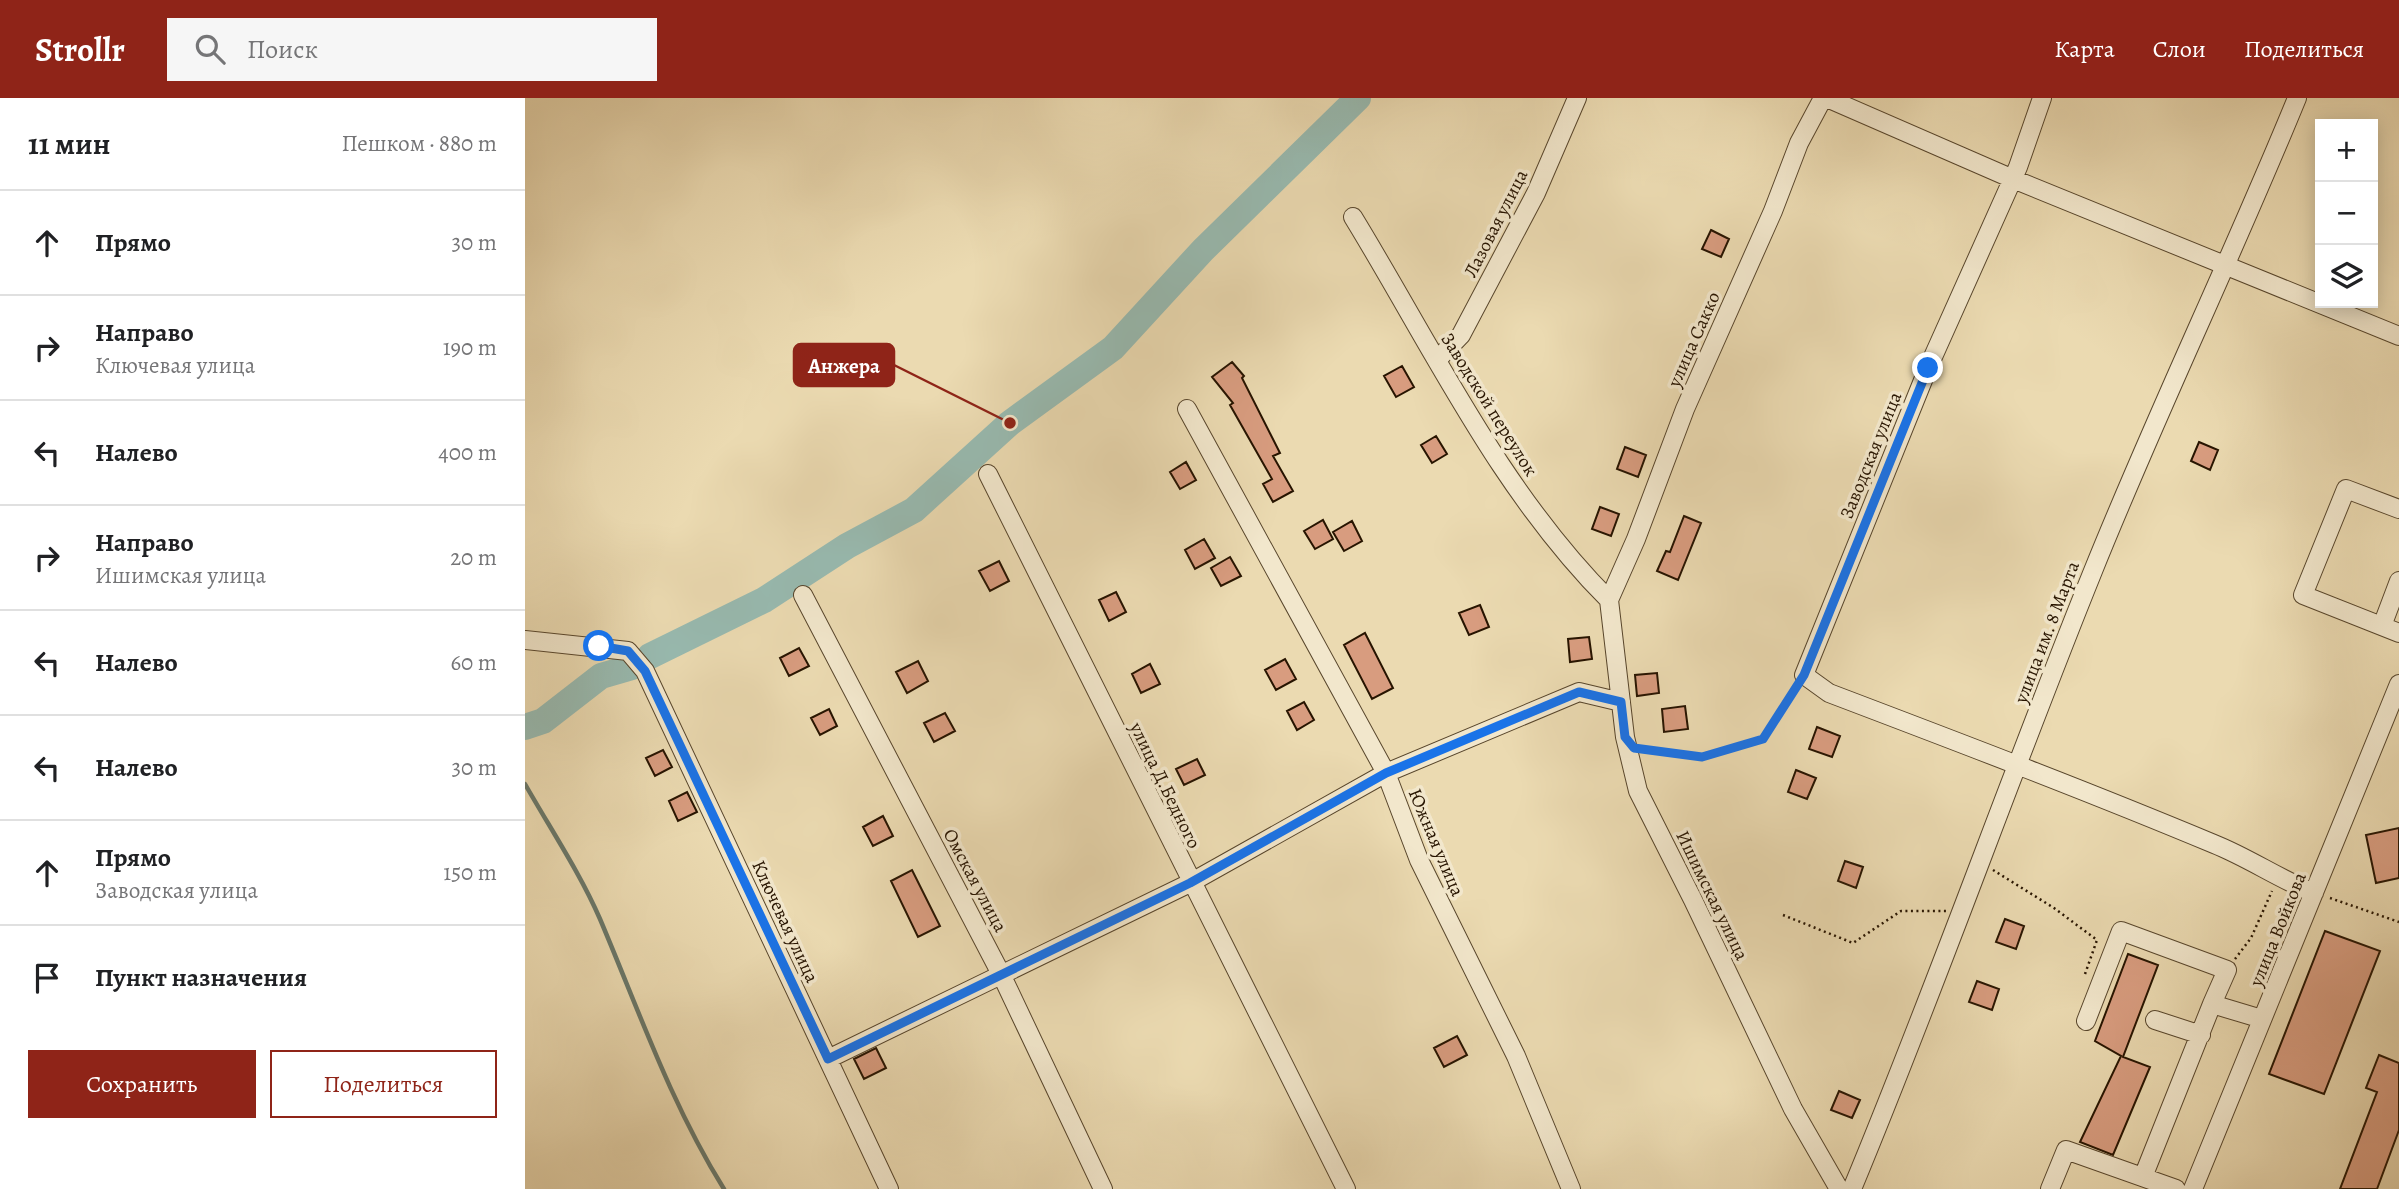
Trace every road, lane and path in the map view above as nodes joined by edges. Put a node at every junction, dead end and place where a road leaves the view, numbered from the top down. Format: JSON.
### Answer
{"nodes":[{"id":1,"x":1577,"y":98,"type":"edge"},
{"id":2,"x":1825,"y":98,"type":"edge"},
{"id":3,"x":2042,"y":98,"type":"edge"},
{"id":4,"x":2297,"y":98,"type":"edge"},
{"id":5,"x":2013,"y":179,"type":"junction"},
{"id":6,"x":1353,"y":217,"type":"dead end"},
{"id":7,"x":2227,"y":266,"type":"junction"},
{"id":8,"x":2399,"y":336,"type":"edge"},
{"id":9,"x":1437,"y":360,"type":"junction"},
{"id":10,"x":1187,"y":408,"type":"dead end"},
{"id":11,"x":988,"y":474,"type":"dead end"},
{"id":12,"x":2399,"y":509,"type":"edge"},
{"id":13,"x":2399,"y":581,"type":"edge"},
{"id":14,"x":803,"y":595,"type":"dead end"},
{"id":15,"x":1609,"y":600,"type":"junction"},
{"id":16,"x":2382,"y":626,"type":"junction"},
{"id":17,"x":2399,"y":633,"type":"edge"},
{"id":18,"x":525,"y":640,"type":"edge"},
{"id":19,"x":1804,"y":675,"type":"junction"},
{"id":20,"x":2399,"y":684,"type":"edge"},
{"id":21,"x":1621,"y":702,"type":"junction"},
{"id":22,"x":1625,"y":737,"type":"junction"},
{"id":23,"x":2017,"y":766,"type":"junction"},
{"id":24,"x":1386,"y":773,"type":"junction"},
{"id":25,"x":1979,"y":861,"type":"junction"},
{"id":26,"x":2278,"y":879,"type":"junction"},
{"id":27,"x":1190,"y":883,"type":"junction"},
{"id":28,"x":2314,"y":893,"type":"junction"},
{"id":29,"x":1960,"y":912,"type":"junction"},
{"id":30,"x":1783,"y":915,"type":"dead end"},
{"id":31,"x":2399,"y":922,"type":"edge"},
{"id":32,"x":2227,"y":970,"type":"junction"},
{"id":33,"x":1001,"y":974,"type":"junction"},
{"id":34,"x":2084,"y":978,"type":"dead end"},
{"id":35,"x":2212,"y":1004,"type":"junction"},
{"id":36,"x":2262,"y":1019,"type":"junction"},
{"id":37,"x":2155,"y":1020,"type":"dead end"},
{"id":38,"x":2086,"y":1021,"type":"dead end"},
{"id":39,"x":2200,"y":1035,"type":"junction"},
{"id":40,"x":828,"y":1059,"type":"junction"},
{"id":41,"x":2143,"y":1177,"type":"junction"},
{"id":42,"x":889,"y":1189,"type":"edge"},
{"id":43,"x":1103,"y":1189,"type":"edge"},
{"id":44,"x":1346,"y":1189,"type":"edge"},
{"id":45,"x":1571,"y":1189,"type":"edge"},
{"id":46,"x":1839,"y":1189,"type":"edge"},
{"id":47,"x":1852,"y":1189,"type":"edge"},
{"id":48,"x":2050,"y":1189,"type":"edge"},
{"id":49,"x":2176,"y":1189,"type":"edge"},
{"id":50,"x":2193,"y":1189,"type":"edge"}],
"edges":[{"from":1,"to":9,"type":"street","name":"Лазовая улица"},
{"from":2,"to":5,"type":"street"},
{"from":2,"to":15,"type":"street","name":"улица Сакко"},
{"from":3,"to":5,"type":"street","name":"Заводская улица"},
{"from":4,"to":7,"type":"street","name":"улица им. 8 Марта"},
{"from":5,"to":7,"type":"street"},
{"from":5,"to":19,"type":"street","name":"Заводская улица"},
{"from":6,"to":9,"type":"street","name":"Заводской переулок"},
{"from":7,"to":8,"type":"street"},
{"from":7,"to":23,"type":"street","name":"улица им. 8 Марта"},
{"from":9,"to":15,"type":"street","name":"Заводской переулок"},
{"from":10,"to":24,"type":"street","name":"Южная улица"},
{"from":11,"to":27,"type":"street","name":"улица Д.Бедного"},
{"from":12,"to":16,"type":"street"},
{"from":13,"to":16,"type":"street"},
{"from":14,"to":33,"type":"street","name":"Омская улица"},
{"from":15,"to":21,"type":"street","name":"Ишимская улица"},
{"from":16,"to":17,"type":"street"},
{"from":18,"to":40,"type":"street","name":"Ключевая улица"},
{"from":19,"to":22,"type":"path"},
{"from":19,"to":23,"type":"street"},
{"from":20,"to":28,"type":"street","name":"улица Войкова"},
{"from":21,"to":22,"type":"street","name":"Ишимская улица"},
{"from":21,"to":24,"type":"street"},
{"from":22,"to":46,"type":"street","name":"Ишимская улица"},
{"from":23,"to":25,"type":"street","name":"улица им. 8 Марта"},
{"from":23,"to":26,"type":"street"},
{"from":24,"to":27,"type":"street"},
{"from":24,"to":45,"type":"street","name":"Южная улица"},
{"from":25,"to":29,"type":"street","name":"улица им. 8 Марта"},
{"from":25,"to":34,"type":"path"},
{"from":26,"to":28,"type":"street"},
{"from":26,"to":32,"type":"path"},
{"from":27,"to":33,"type":"street"},
{"from":27,"to":44,"type":"street","name":"улица Д.Бедного"},
{"from":28,"to":31,"type":"path"},
{"from":28,"to":36,"type":"street","name":"улица Войкова"},
{"from":29,"to":30,"type":"path"},
{"from":29,"to":47,"type":"street","name":"улица им. 8 Марта"},
{"from":32,"to":35,"type":"street"},
{"from":32,"to":38,"type":"street"},
{"from":33,"to":40,"type":"street"},
{"from":33,"to":43,"type":"street","name":"Омская улица"},
{"from":35,"to":36,"type":"street"},
{"from":35,"to":39,"type":"street"},
{"from":36,"to":50,"type":"street","name":"улица Войкова"},
{"from":37,"to":39,"type":"street"},
{"from":39,"to":41,"type":"street"},
{"from":40,"to":42,"type":"street","name":"Ключевая улица"},
{"from":41,"to":48,"type":"street"},
{"from":41,"to":49,"type":"street"}]}
